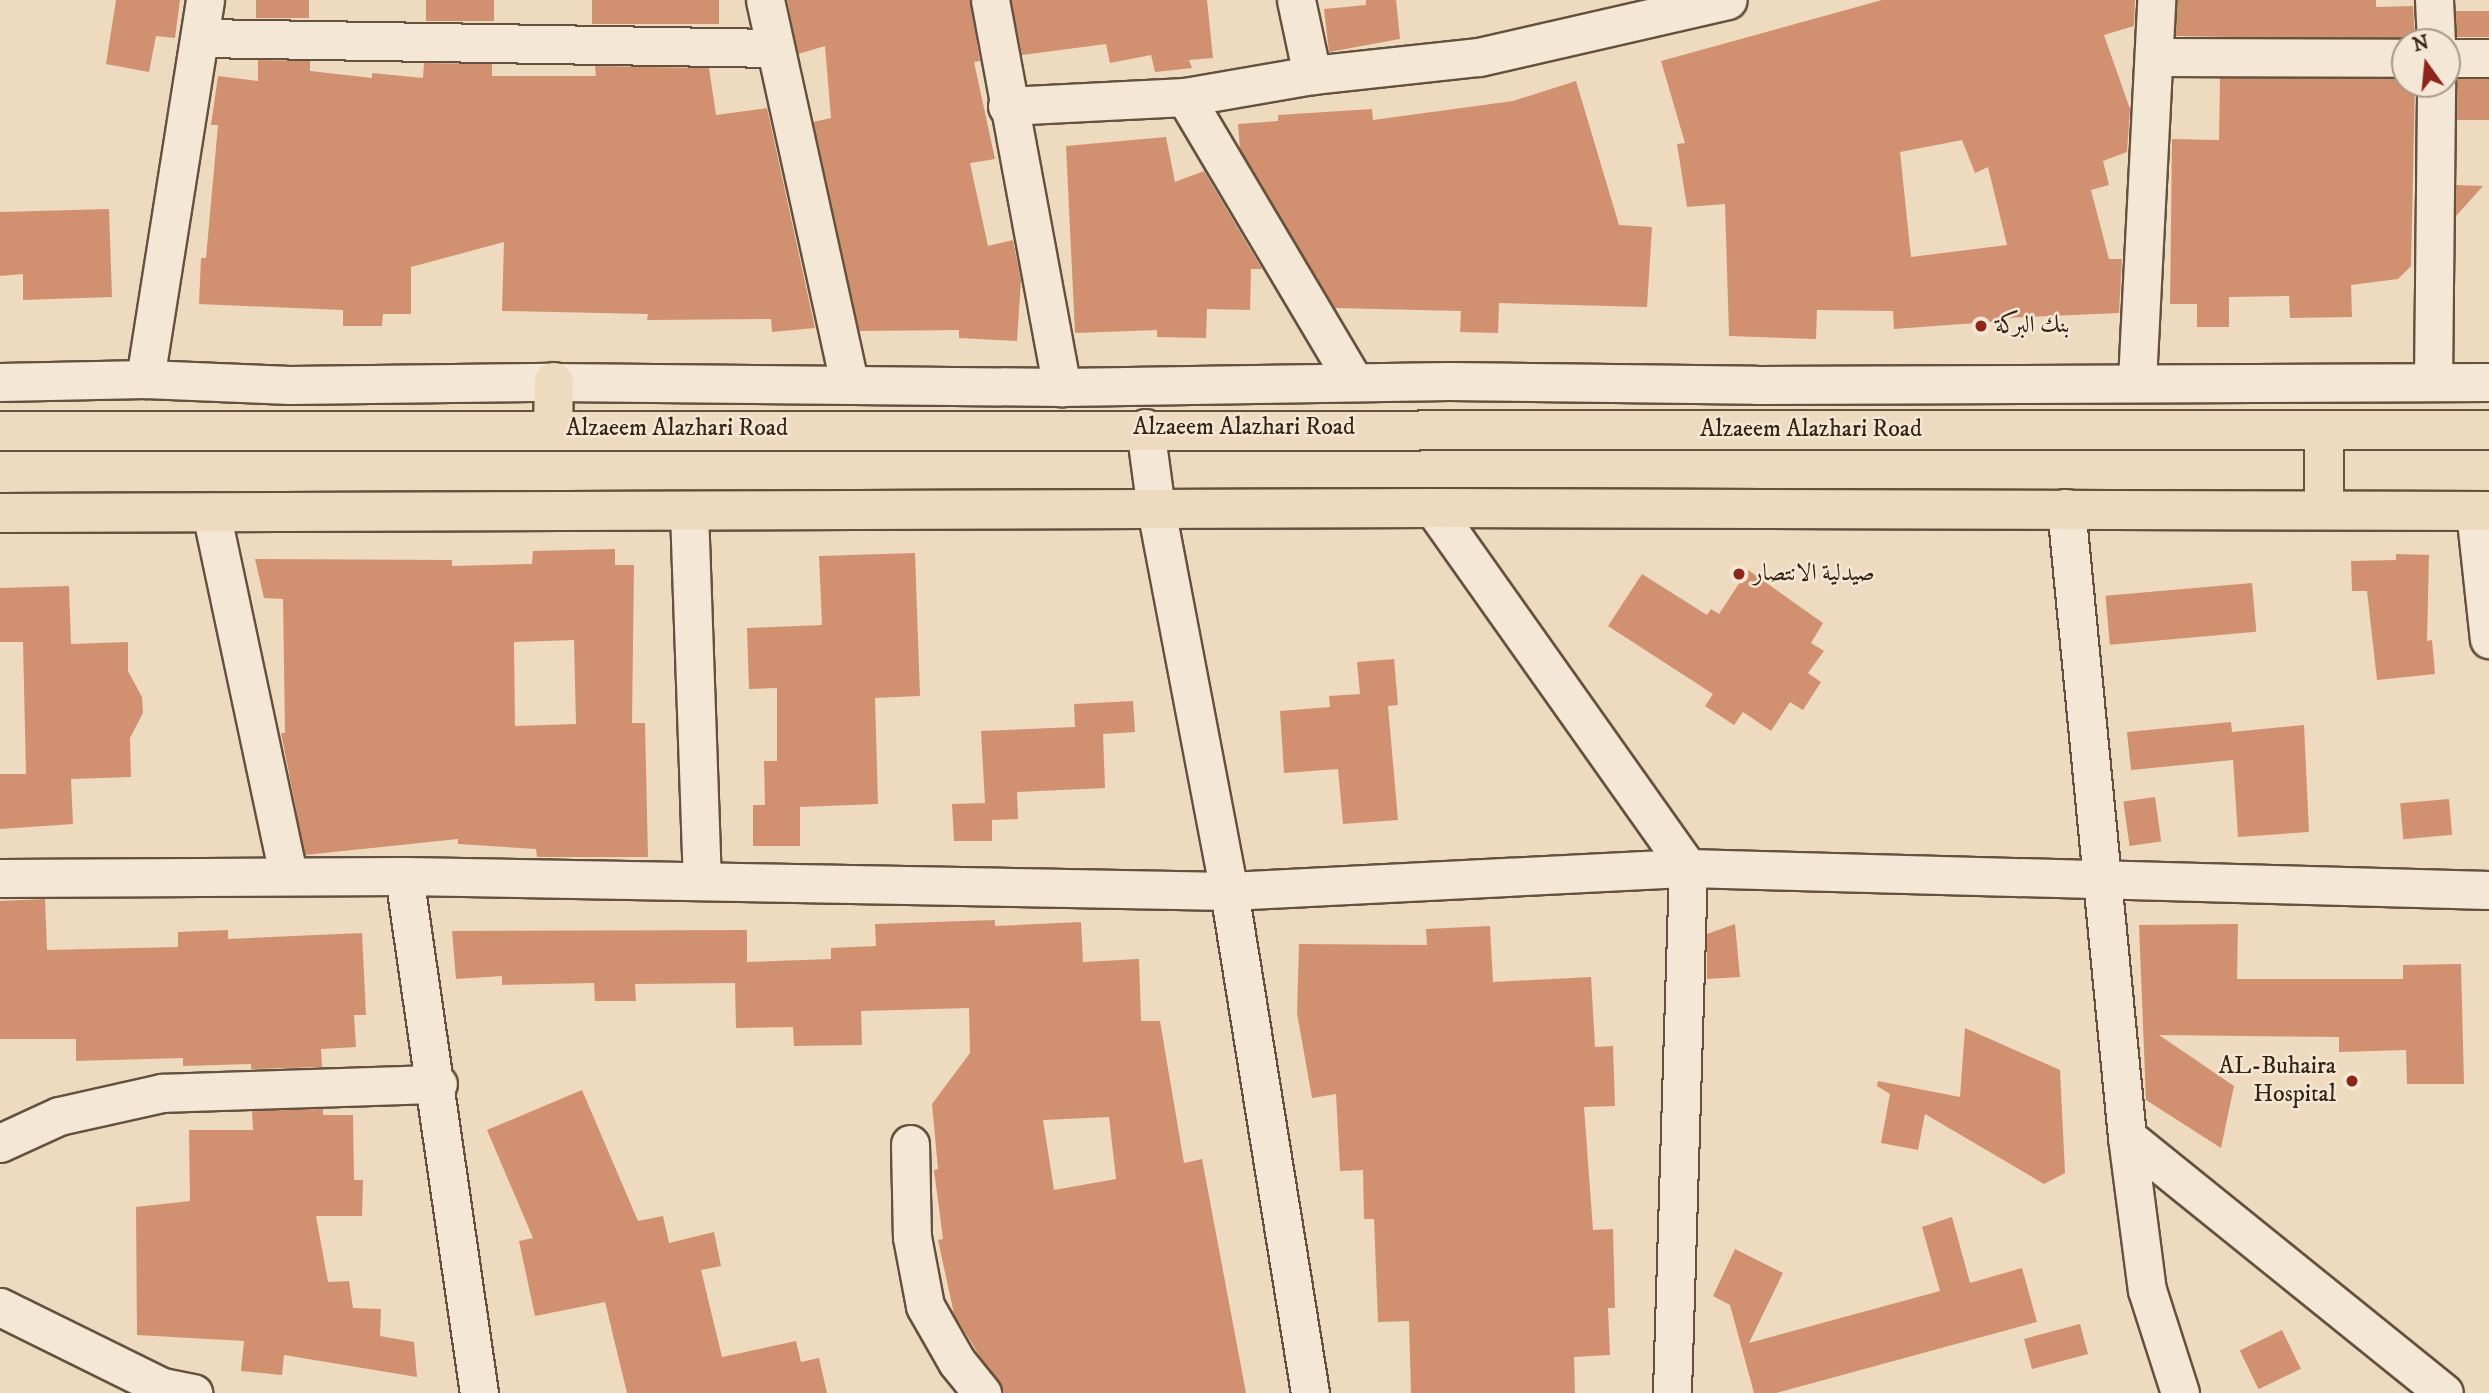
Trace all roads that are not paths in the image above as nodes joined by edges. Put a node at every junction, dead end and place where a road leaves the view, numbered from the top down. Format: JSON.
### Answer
{"nodes":[{"id":1,"x":205,"y":0,"type":"edge"},
{"id":2,"x":765,"y":0,"type":"edge"},
{"id":3,"x":990,"y":0,"type":"edge"},
{"id":4,"x":1296,"y":0,"type":"edge"},
{"id":5,"x":1728,"y":0,"type":"edge"},
{"id":6,"x":2156,"y":0,"type":"edge"},
{"id":7,"x":2434,"y":0,"type":"edge"},
{"id":8,"x":2435,"y":28,"type":"edge"},
{"id":9,"x":202,"y":37,"type":"junction"},
{"id":10,"x":774,"y":48,"type":"junction"},
{"id":11,"x":2155,"y":57,"type":"junction"},
{"id":12,"x":2391,"y":58,"type":"edge"},
{"id":13,"x":2461,"y":58,"type":"edge"},
{"id":14,"x":2489,"y":58,"type":"edge"},
{"id":15,"x":1312,"y":75,"type":"junction"},
{"id":16,"x":1185,"y":97,"type":"junction"},
{"id":17,"x":2436,"y":98,"type":"edge"},
{"id":18,"x":1007,"y":106,"type":"junction"},
{"id":19,"x":145,"y":379,"type":"junction"},
{"id":20,"x":2137,"y":381,"type":"junction"},
{"id":21,"x":554,"y":382,"type":"junction"},
{"id":22,"x":1354,"y":382,"type":"junction"},
{"id":23,"x":2433,"y":382,"type":"junction"},
{"id":24,"x":2489,"y":382,"type":"edge"},
{"id":25,"x":0,"y":383,"type":"edge"},
{"id":26,"x":849,"y":383,"type":"junction"},
{"id":27,"x":1062,"y":387,"type":"junction"},
{"id":28,"x":1145,"y":428,"type":"junction"},
{"id":29,"x":553,"y":429,"type":"junction"},
{"id":30,"x":2489,"y":430,"type":"edge"},
{"id":31,"x":0,"y":431,"type":"edge"},
{"id":32,"x":2325,"y":431,"type":"junction"},
{"id":33,"x":1433,"y":508,"type":"junction"},
{"id":34,"x":2066,"y":508,"type":"junction"},
{"id":35,"x":1156,"y":509,"type":"junction"},
{"id":36,"x":689,"y":510,"type":"junction"},
{"id":37,"x":2324,"y":510,"type":"junction"},
{"id":38,"x":2482,"y":511,"type":"edge"},
{"id":39,"x":211,"y":512,"type":"junction"},
{"id":40,"x":0,"y":513,"type":"edge"},
{"id":41,"x":2489,"y":639,"type":"edge"},
{"id":42,"x":1688,"y":868,"type":"junction"},
{"id":43,"x":288,"y":876,"type":"junction"},
{"id":44,"x":404,"y":876,"type":"junction"},
{"id":45,"x":2102,"y":877,"type":"junction"},
{"id":46,"x":0,"y":878,"type":"edge"},
{"id":47,"x":702,"y":881,"type":"junction"},
{"id":48,"x":2489,"y":890,"type":"edge"},
{"id":49,"x":1229,"y":891,"type":"junction"},
{"id":50,"x":438,"y":1084,"type":"junction"},
{"id":51,"x":2127,"y":1137,"type":"junction"},
{"id":52,"x":0,"y":1143,"type":"edge"},
{"id":53,"x":910,"y":1144,"type":"dead end"},
{"id":54,"x":0,"y":1307,"type":"edge"},
{"id":55,"x":193,"y":1393,"type":"edge"},
{"id":56,"x":479,"y":1393,"type":"edge"},
{"id":57,"x":982,"y":1393,"type":"edge"},
{"id":58,"x":1310,"y":1393,"type":"edge"},
{"id":59,"x":1672,"y":1393,"type":"edge"},
{"id":60,"x":2180,"y":1393,"type":"edge"},
{"id":61,"x":2444,"y":1393,"type":"edge"}],
"edges":[{"from":1,"to":9,"type":"street"},
{"from":2,"to":10,"type":"street"},
{"from":3,"to":18,"type":"street"},
{"from":4,"to":15,"type":"street"},
{"from":5,"to":15,"type":"street"},
{"from":6,"to":11,"type":"street"},
{"from":7,"to":8,"type":"street"},
{"from":9,"to":10,"type":"street"},
{"from":9,"to":19,"type":"street"},
{"from":10,"to":26,"type":"street"},
{"from":11,"to":12,"type":"street"},
{"from":11,"to":20,"type":"street"},
{"from":13,"to":14,"type":"street"},
{"from":15,"to":16,"type":"street"},
{"from":16,"to":18,"type":"street"},
{"from":16,"to":22,"type":"street"},
{"from":17,"to":23,"type":"street"},
{"from":18,"to":27,"type":"street"},
{"from":19,"to":21,"type":"street"},
{"from":19,"to":25,"type":"street"},
{"from":20,"to":22,"type":"street"},
{"from":20,"to":23,"type":"street"},
{"from":21,"to":26,"type":"street"},
{"from":21,"to":29,"type":"main road"},
{"from":22,"to":27,"type":"street"},
{"from":23,"to":24,"type":"street"},
{"from":26,"to":27,"type":"street"},
{"from":28,"to":29,"type":"main road","name":"Alzaeem Alazhari Road"},
{"from":28,"to":32,"type":"main road","name":"Alzaeem Alazhari Road"},
{"from":28,"to":35,"type":"street"},
{"from":29,"to":31,"type":"main road","name":"Alzaeem Alazhari Road"},
{"from":30,"to":32,"type":"main road","name":"Alzaeem Alazhari Road"},
{"from":32,"to":37,"type":"main road"},
{"from":33,"to":34,"type":"main road"},
{"from":33,"to":35,"type":"main road"},
{"from":33,"to":42,"type":"street"},
{"from":34,"to":37,"type":"main road"},
{"from":34,"to":45,"type":"street"},
{"from":35,"to":36,"type":"main road"},
{"from":35,"to":49,"type":"street"},
{"from":36,"to":39,"type":"main road"},
{"from":36,"to":47,"type":"street"},
{"from":37,"to":38,"type":"main road"},
{"from":38,"to":41,"type":"street"},
{"from":39,"to":40,"type":"main road"},
{"from":39,"to":43,"type":"street"},
{"from":42,"to":45,"type":"street"},
{"from":42,"to":49,"type":"street"},
{"from":42,"to":59,"type":"street"},
{"from":43,"to":44,"type":"street"},
{"from":43,"to":46,"type":"street"},
{"from":44,"to":47,"type":"street"},
{"from":44,"to":50,"type":"street"},
{"from":45,"to":48,"type":"street"},
{"from":45,"to":51,"type":"street"},
{"from":47,"to":49,"type":"street"},
{"from":49,"to":58,"type":"street"},
{"from":50,"to":52,"type":"street"},
{"from":50,"to":56,"type":"street"},
{"from":51,"to":60,"type":"street"},
{"from":51,"to":61,"type":"street"},
{"from":53,"to":57,"type":"street"},
{"from":54,"to":55,"type":"street"}]}
